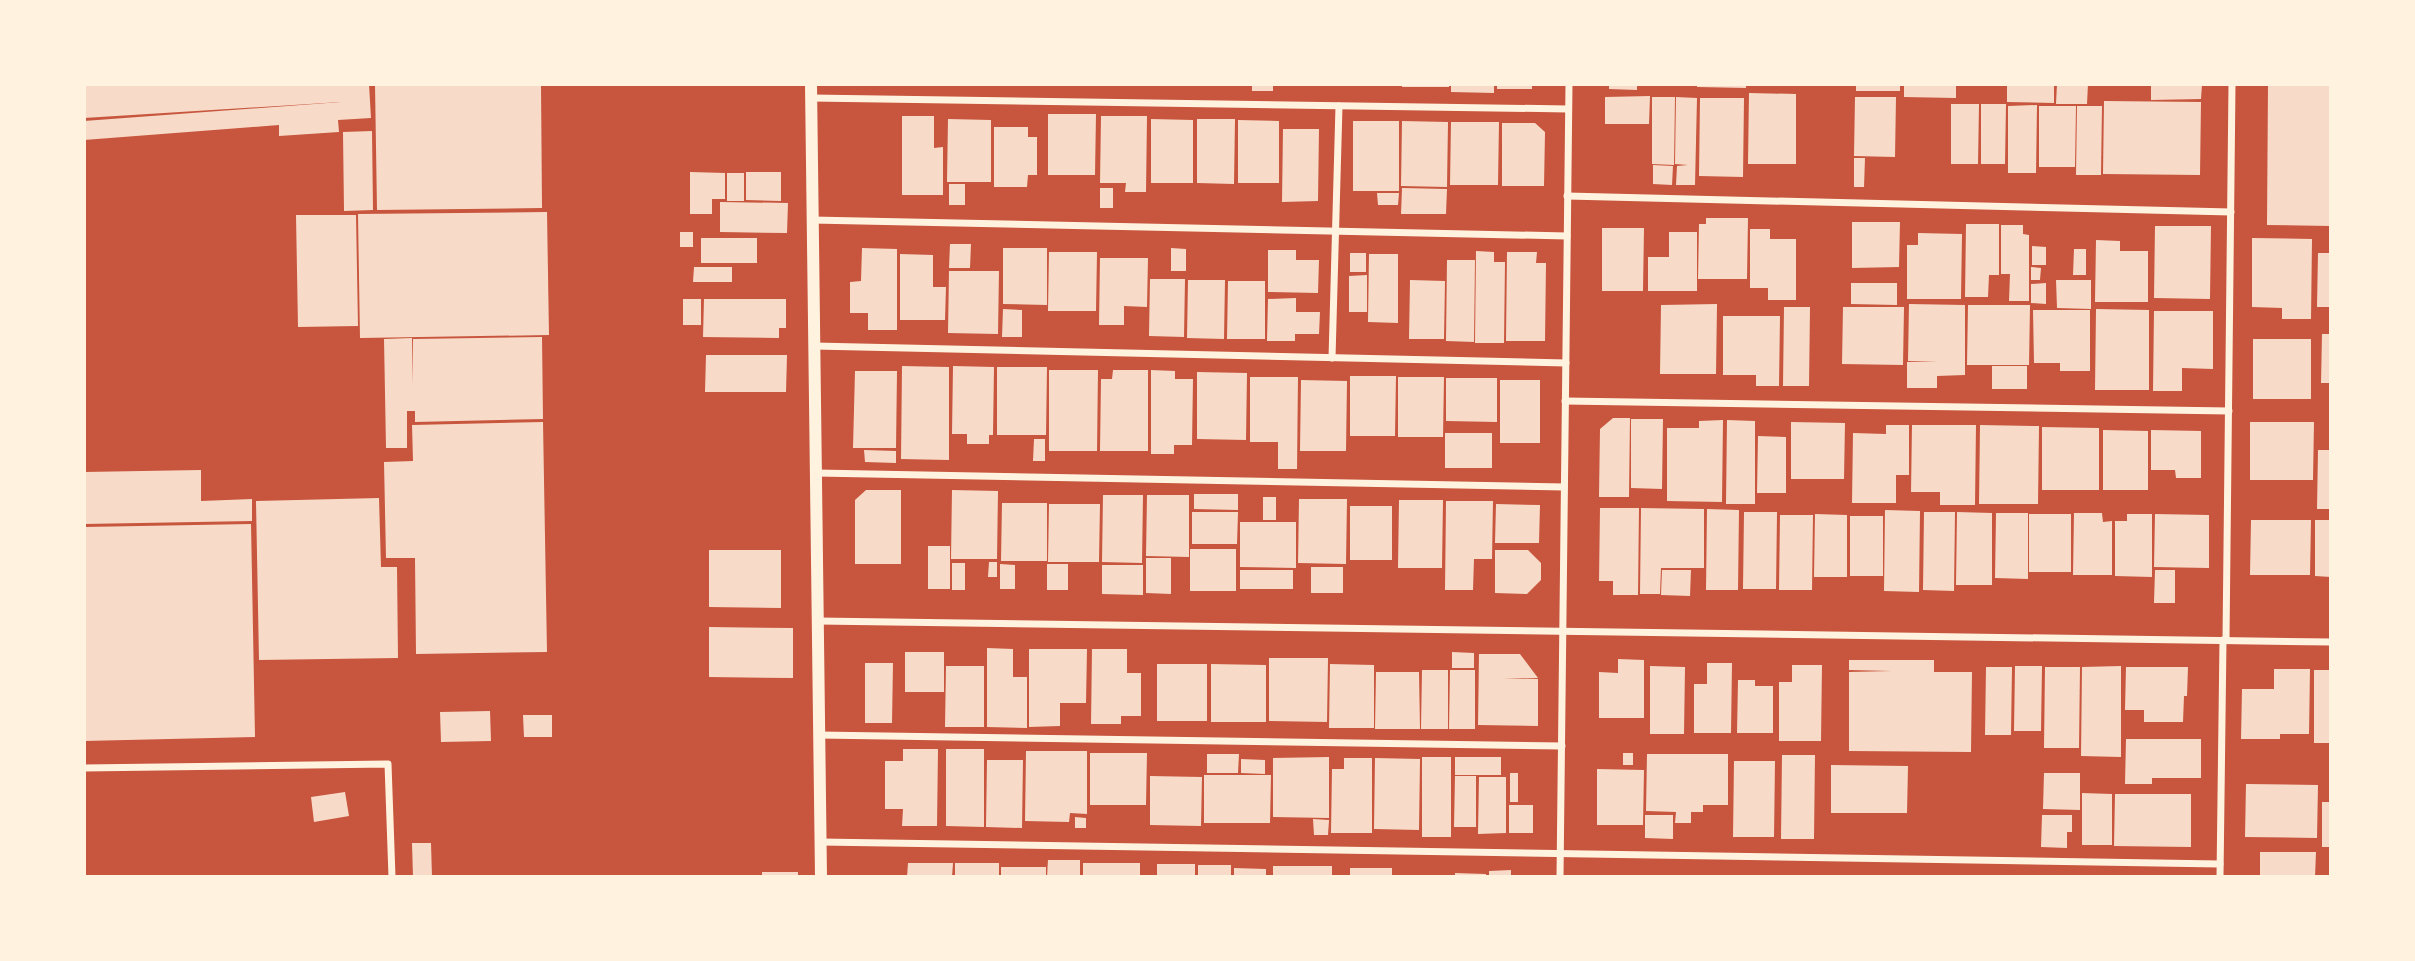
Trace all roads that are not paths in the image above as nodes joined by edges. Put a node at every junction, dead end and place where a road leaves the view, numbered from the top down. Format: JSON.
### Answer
{"nodes":[{"id":1,"x":811,"y":84,"type":"edge"},
{"id":2,"x":1569,"y":84,"type":"edge"},
{"id":3,"x":2232,"y":84,"type":"edge"},
{"id":4,"x":811,"y":98,"type":"junction"},
{"id":5,"x":1339,"y":106,"type":"junction"},
{"id":6,"x":1568,"y":109,"type":"junction"},
{"id":7,"x":1567,"y":197,"type":"junction"},
{"id":8,"x":2231,"y":212,"type":"junction"},
{"id":9,"x":812,"y":220,"type":"junction"},
{"id":10,"x":1336,"y":231,"type":"junction"},
{"id":11,"x":1567,"y":236,"type":"junction"},
{"id":12,"x":814,"y":346,"type":"junction"},
{"id":13,"x":1332,"y":358,"type":"junction"},
{"id":14,"x":1566,"y":363,"type":"junction"},
{"id":15,"x":1565,"y":401,"type":"junction"},
{"id":16,"x":2229,"y":411,"type":"junction"},
{"id":17,"x":816,"y":474,"type":"junction"},
{"id":18,"x":1564,"y":487,"type":"junction"},
{"id":19,"x":818,"y":621,"type":"junction"},
{"id":20,"x":1563,"y":631,"type":"junction"},
{"id":21,"x":2225,"y":640,"type":"junction"},
{"id":22,"x":2331,"y":642,"type":"edge"},
{"id":23,"x":819,"y":735,"type":"junction"},
{"id":24,"x":1562,"y":746,"type":"junction"},
{"id":25,"x":84,"y":768,"type":"edge"},
{"id":26,"x":820,"y":842,"type":"junction"},
{"id":27,"x":1560,"y":853,"type":"junction"},
{"id":28,"x":2220,"y":864,"type":"junction"},
{"id":29,"x":392,"y":877,"type":"edge"},
{"id":30,"x":821,"y":877,"type":"edge"},
{"id":31,"x":1560,"y":877,"type":"edge"},
{"id":32,"x":2220,"y":877,"type":"edge"}],
"edges":[{"from":1,"to":4,"type":"street"},
{"from":2,"to":6,"type":"street"},
{"from":3,"to":8,"type":"street"},
{"from":4,"to":5,"type":"street"},
{"from":4,"to":9,"type":"street"},
{"from":5,"to":6,"type":"street"},
{"from":5,"to":10,"type":"street"},
{"from":6,"to":7,"type":"street"},
{"from":7,"to":8,"type":"street"},
{"from":7,"to":11,"type":"street"},
{"from":8,"to":16,"type":"street"},
{"from":9,"to":10,"type":"street"},
{"from":9,"to":12,"type":"street"},
{"from":10,"to":11,"type":"street"},
{"from":10,"to":13,"type":"street"},
{"from":11,"to":14,"type":"street"},
{"from":12,"to":13,"type":"street"},
{"from":12,"to":17,"type":"street"},
{"from":13,"to":14,"type":"street"},
{"from":14,"to":15,"type":"street"},
{"from":15,"to":16,"type":"street"},
{"from":15,"to":18,"type":"street"},
{"from":16,"to":21,"type":"street"},
{"from":17,"to":18,"type":"street"},
{"from":17,"to":19,"type":"street"},
{"from":18,"to":20,"type":"street"},
{"from":19,"to":20,"type":"street"},
{"from":19,"to":23,"type":"street"},
{"from":20,"to":21,"type":"street"},
{"from":20,"to":24,"type":"street"},
{"from":21,"to":22,"type":"street"},
{"from":21,"to":28,"type":"street"},
{"from":23,"to":24,"type":"street"},
{"from":23,"to":26,"type":"street"},
{"from":24,"to":27,"type":"street"},
{"from":25,"to":29,"type":"street"},
{"from":26,"to":27,"type":"street"},
{"from":26,"to":30,"type":"street"},
{"from":27,"to":28,"type":"street"},
{"from":27,"to":31,"type":"street"},
{"from":28,"to":32,"type":"street"}]}
